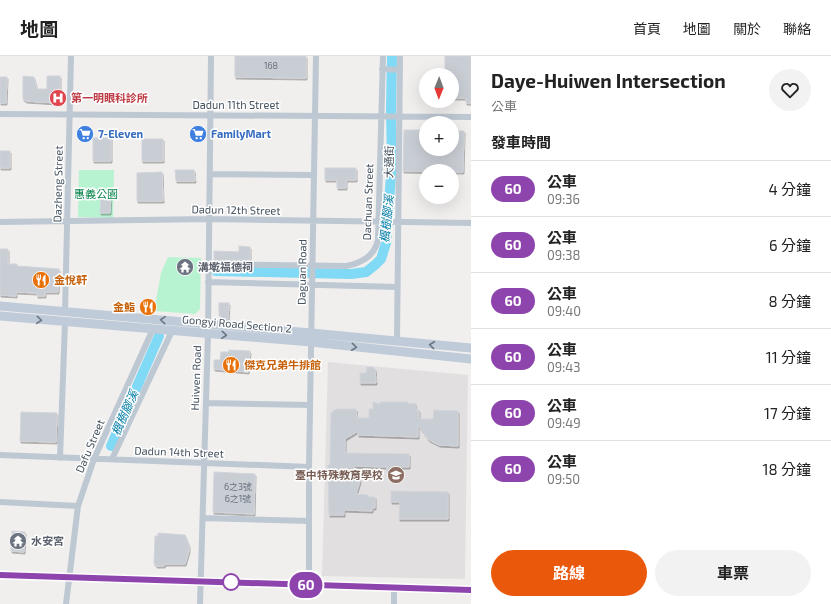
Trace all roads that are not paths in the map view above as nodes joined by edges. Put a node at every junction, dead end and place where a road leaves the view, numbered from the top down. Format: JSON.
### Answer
{"nodes":[{"id":1,"x":71,"y":56,"type":"edge"},
{"id":2,"x":211,"y":56,"type":"edge"},
{"id":3,"x":316,"y":56,"type":"edge"},
{"id":4,"x":383,"y":56,"type":"edge"},
{"id":5,"x":400,"y":56,"type":"edge"},
{"id":6,"x":384,"y":69,"type":"junction"},
{"id":7,"x":398,"y":70,"type":"junction"},
{"id":8,"x":0,"y":114,"type":"edge"},
{"id":9,"x":70,"y":114,"type":"junction"},
{"id":10,"x":211,"y":115,"type":"junction"},
{"id":11,"x":315,"y":116,"type":"junction"},
{"id":12,"x":384,"y":117,"type":"junction"},
{"id":13,"x":399,"y":117,"type":"junction"},
{"id":14,"x":471,"y":118,"type":"edge"},
{"id":15,"x":210,"y":174,"type":"junction"},
{"id":16,"x":314,"y":175,"type":"junction"},
{"id":17,"x":210,"y":218,"type":"junction"},
{"id":18,"x":67,"y":221,"type":"junction"},
{"id":19,"x":312,"y":221,"type":"junction"},
{"id":20,"x":0,"y":222,"type":"edge"},
{"id":21,"x":380,"y":223,"type":"junction"},
{"id":22,"x":396,"y":223,"type":"junction"},
{"id":23,"x":471,"y":224,"type":"edge"},
{"id":24,"x":209,"y":264,"type":"junction"},
{"id":25,"x":312,"y":268,"type":"junction"},
{"id":26,"x":208,"y":282,"type":"junction"},
{"id":27,"x":311,"y":283,"type":"junction"},
{"id":28,"x":398,"y":287,"type":"junction"},
{"id":29,"x":0,"y":306,"type":"edge"},
{"id":30,"x":65,"y":312,"type":"junction"},
{"id":31,"x":0,"y":316,"type":"edge"},
{"id":32,"x":65,"y":322,"type":"junction"},
{"id":33,"x":208,"y":324,"type":"junction"},
{"id":34,"x":153,"y":329,"type":"junction"},
{"id":35,"x":172,"y":331,"type":"junction"},
{"id":36,"x":208,"y":334,"type":"junction"},
{"id":37,"x":311,"y":337,"type":"junction"},
{"id":38,"x":397,"y":341,"type":"junction"},
{"id":39,"x":471,"y":348,"type":"edge"},
{"id":40,"x":471,"y":359,"type":"edge"},
{"id":41,"x":206,"y":403,"type":"junction"},
{"id":42,"x":310,"y":405,"type":"junction"},
{"id":43,"x":0,"y":455,"type":"edge"},
{"id":44,"x":60,"y":458,"type":"junction"},
{"id":45,"x":94,"y":459,"type":"junction"},
{"id":46,"x":112,"y":459,"type":"junction"},
{"id":47,"x":204,"y":463,"type":"junction"},
{"id":48,"x":309,"y":467,"type":"junction"},
{"id":49,"x":0,"y":502,"type":"edge"},
{"id":50,"x":78,"y":506,"type":"junction"},
{"id":51,"x":203,"y":518,"type":"junction"},
{"id":52,"x":309,"y":521,"type":"junction"},
{"id":53,"x":0,"y":575,"type":"edge"},
{"id":54,"x":68,"y":577,"type":"junction"},
{"id":55,"x":201,"y":581,"type":"junction"},
{"id":56,"x":309,"y":585,"type":"junction"},
{"id":57,"x":394,"y":588,"type":"junction"},
{"id":58,"x":471,"y":590,"type":"edge"},
{"id":59,"x":66,"y":604,"type":"edge"},
{"id":60,"x":200,"y":604,"type":"edge"},
{"id":61,"x":394,"y":604,"type":"edge"}],
"edges":[{"from":1,"to":9,"type":"street","name":"Dazheng Street"},
{"from":2,"to":10,"type":"street","name":"Huiwen Road"},
{"from":3,"to":11,"type":"street","name":"Daguan Road"},
{"from":4,"to":6,"type":"street","name":"Dachuan Street"},
{"from":5,"to":7,"type":"street","name":"大通街"},
{"from":6,"to":7,"type":"street"},
{"from":6,"to":12,"type":"street","name":"Dachuan Street"},
{"from":7,"to":13,"type":"street","name":"大通街"},
{"from":8,"to":9,"type":"street","name":"Dadun 11th Street"},
{"from":9,"to":10,"type":"street","name":"Dadun 11th Street"},
{"from":9,"to":18,"type":"street","name":"Dazheng Street"},
{"from":10,"to":11,"type":"street","name":"Dadun 11th Street"},
{"from":10,"to":15,"type":"street","name":"Huiwen Road"},
{"from":11,"to":12,"type":"street","name":"Dadun 11th Street"},
{"from":11,"to":16,"type":"street","name":"Daguan Road"},
{"from":12,"to":13,"type":"street","name":"Dadun 11th Street"},
{"from":12,"to":21,"type":"street","name":"Dachuan Street"},
{"from":13,"to":14,"type":"street","name":"Dadun 11th Street"},
{"from":13,"to":22,"type":"street","name":"大通街"},
{"from":15,"to":16,"type":"street"},
{"from":15,"to":17,"type":"street","name":"Huiwen Road"},
{"from":16,"to":19,"type":"street","name":"Daguan Road"},
{"from":17,"to":18,"type":"street","name":"Dadun 12th Street"},
{"from":17,"to":19,"type":"street","name":"Dadun 12th Street"},
{"from":17,"to":24,"type":"street","name":"Huiwen Road"},
{"from":18,"to":20,"type":"street","name":"Dadun 12th Street"},
{"from":18,"to":30,"type":"street","name":"Dazheng Street"},
{"from":19,"to":21,"type":"street","name":"Dadun 12th Street"},
{"from":19,"to":25,"type":"street","name":"Daguan Road"},
{"from":21,"to":22,"type":"street","name":"Dadun 12th Street"},
{"from":21,"to":25,"type":"street","name":"Dachuan Street"},
{"from":22,"to":23,"type":"street","name":"Dadun 12th Street"},
{"from":22,"to":28,"type":"street","name":"大通街"},
{"from":24,"to":25,"type":"street","name":"Dachuan Street"},
{"from":24,"to":26,"type":"street","name":"Huiwen Road"},
{"from":25,"to":27,"type":"street","name":"Daguan Road"},
{"from":26,"to":27,"type":"street"},
{"from":26,"to":33,"type":"street","name":"Huiwen Road"},
{"from":27,"to":28,"type":"street"},
{"from":27,"to":37,"type":"street","name":"Daguan Road"},
{"from":28,"to":38,"type":"street","name":"大通街"},
{"from":29,"to":30,"type":"main road","name":"Gongyi Road Section 2"},
{"from":33,"to":30,"type":"main road","name":"Gongyi Road Section 2","one_way":true},
{"from":31,"to":32,"type":"main road","name":"Gongyi Road Section 2","one_way":true},
{"from":32,"to":34,"type":"main road","name":"Gongyi Road Section 2"},
{"from":32,"to":44,"type":"street"},
{"from":33,"to":36,"type":"street","name":"Huiwen Road"},
{"from":33,"to":37,"type":"main road","name":"Gongyi Road Section 2"},
{"from":34,"to":35,"type":"main road","name":"Gongyi Road Section 2"},
{"from":34,"to":45,"type":"street","name":"Dafu Street"},
{"from":35,"to":36,"type":"main road","name":"Gongyi Road Section 2"},
{"from":35,"to":46,"type":"street"},
{"from":36,"to":37,"type":"main road","name":"Gongyi Road Section 2","one_way":true},
{"from":36,"to":41,"type":"street","name":"Huiwen Road"},
{"from":37,"to":38,"type":"main road","name":"Gongyi Road Section 2"},
{"from":37,"to":40,"type":"main road","name":"Gongyi Road Section 2","one_way":true},
{"from":37,"to":42,"type":"street","name":"Daguan Road"},
{"from":39,"to":38,"type":"main road","name":"Gongyi Road Section 2","one_way":true},
{"from":41,"to":42,"type":"street"},
{"from":41,"to":47,"type":"street","name":"Huiwen Road"},
{"from":42,"to":48,"type":"street","name":"Daguan Road"},
{"from":43,"to":44,"type":"street","name":"Dadun 14th Street"},
{"from":44,"to":45,"type":"street","name":"Dadun 14th Street"},
{"from":45,"to":46,"type":"street","name":"Dadun 14th Street"},
{"from":45,"to":50,"type":"street","name":"Dafu Street"},
{"from":46,"to":47,"type":"street","name":"Dadun 14th Street"},
{"from":47,"to":48,"type":"street","name":"Dadun 14th Street"},
{"from":47,"to":51,"type":"street","name":"Huiwen Road"},
{"from":48,"to":52,"type":"street","name":"Daguan Road"},
{"from":49,"to":50,"type":"street"},
{"from":50,"to":54,"type":"street","name":"Dafu Street"},
{"from":51,"to":52,"type":"street"},
{"from":51,"to":55,"type":"street","name":"Huiwen Road"},
{"from":52,"to":56,"type":"street","name":"Daguan Road"},
{"from":53,"to":54,"type":"street"},
{"from":54,"to":55,"type":"street"},
{"from":54,"to":59,"type":"street","name":"Dafu Street"},
{"from":55,"to":56,"type":"street"},
{"from":55,"to":60,"type":"street","name":"Huiwen Road"},
{"from":56,"to":57,"type":"street"},
{"from":57,"to":58,"type":"street"},
{"from":57,"to":61,"type":"street"}]}
